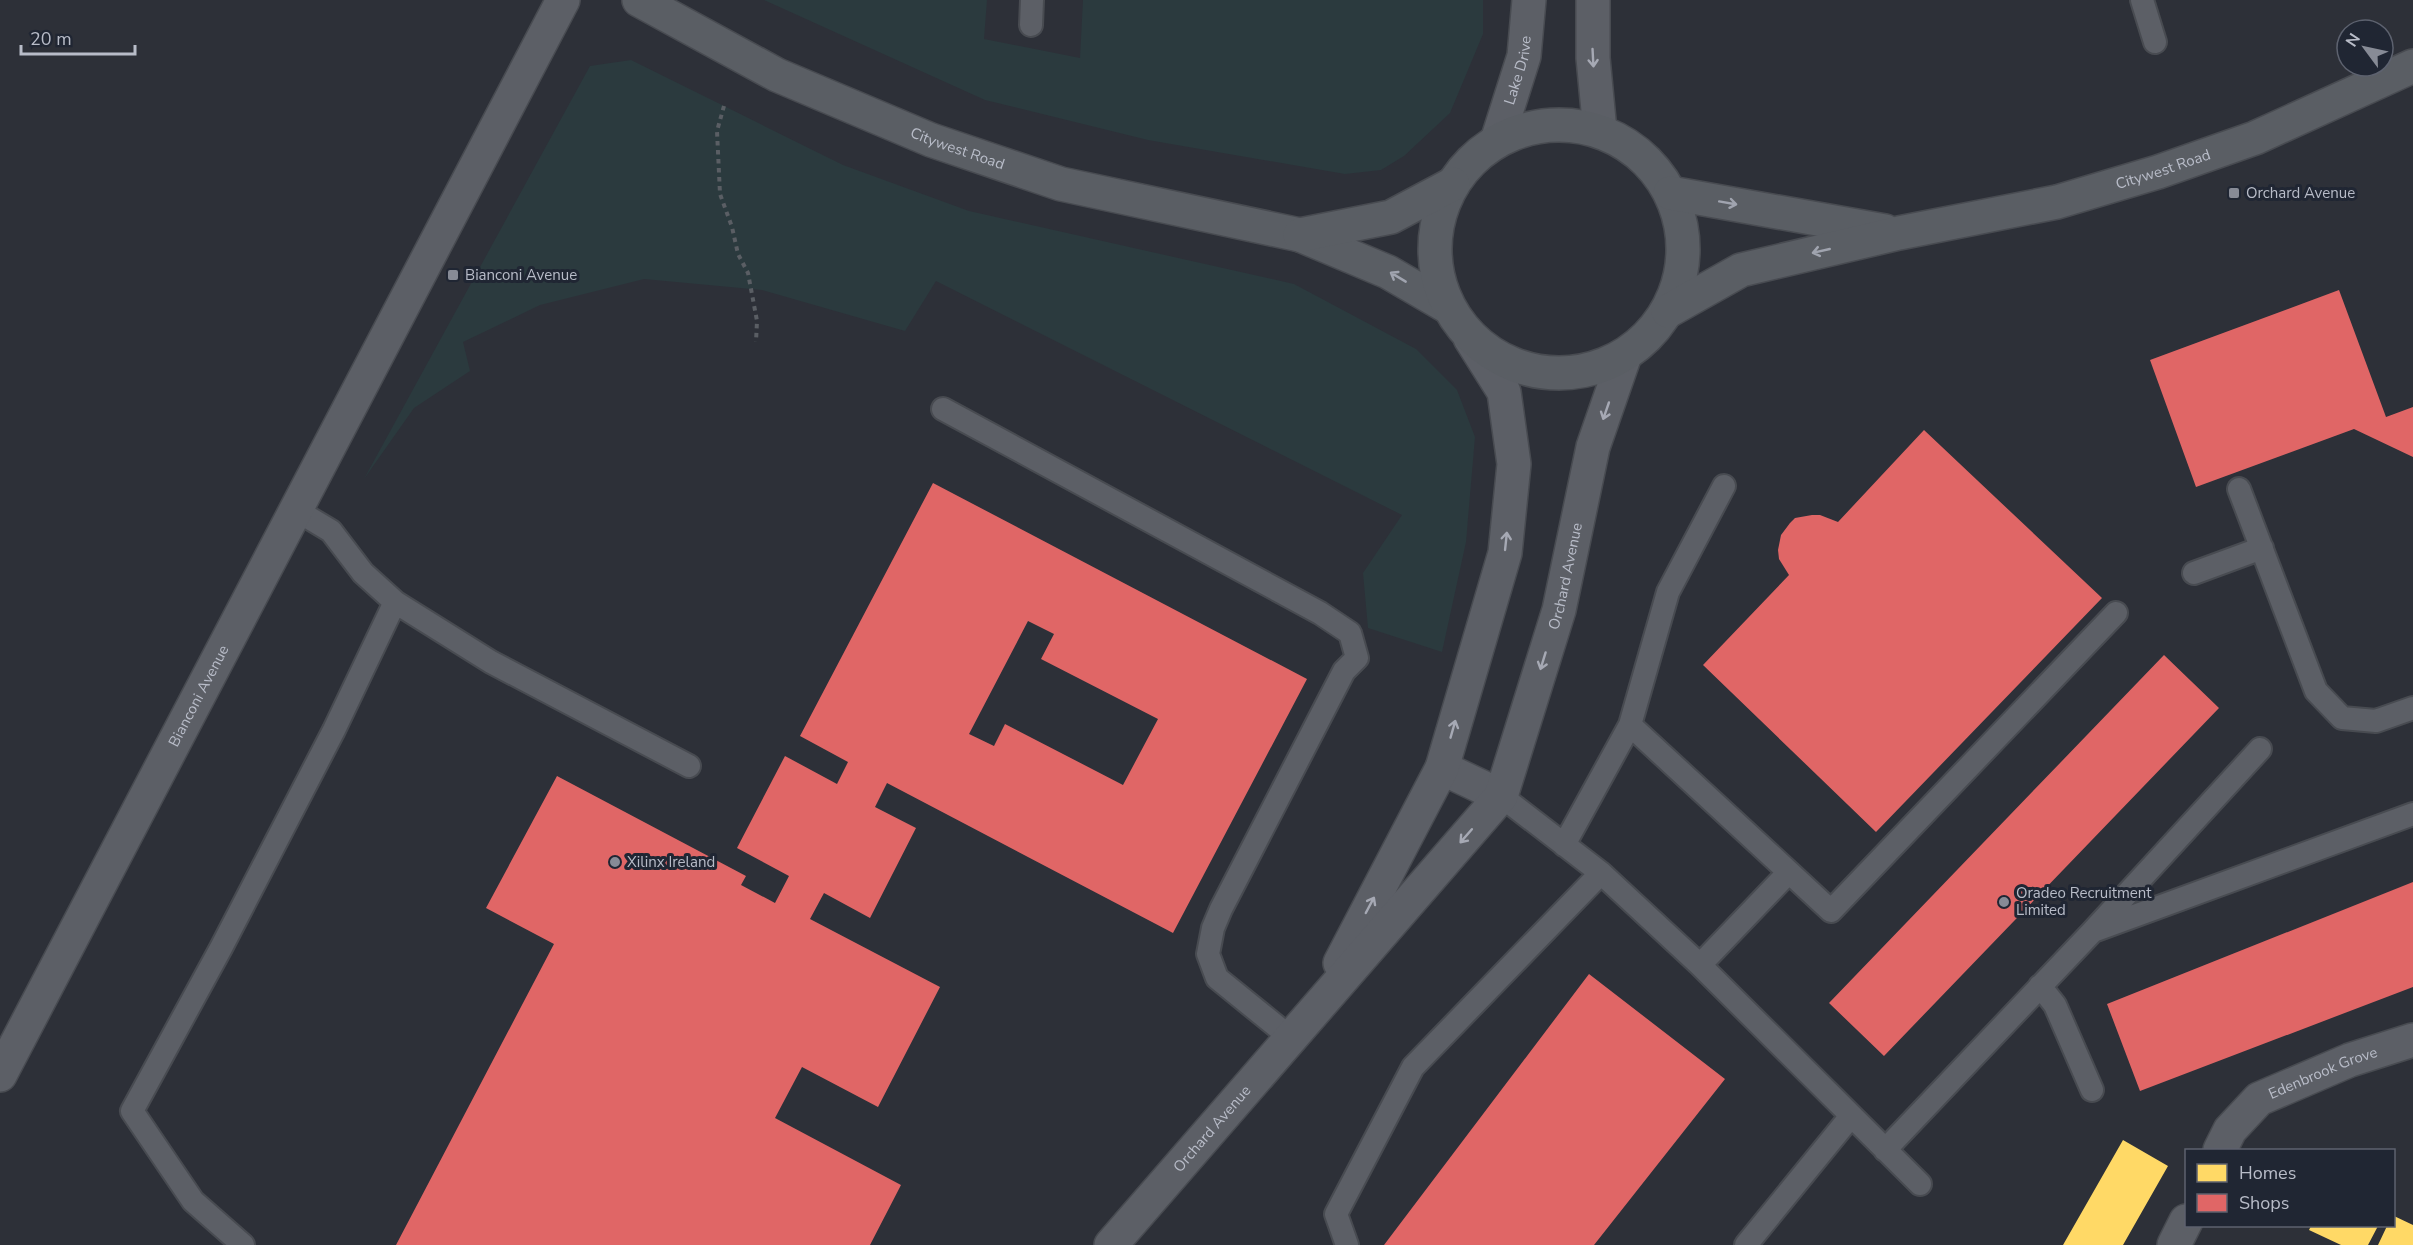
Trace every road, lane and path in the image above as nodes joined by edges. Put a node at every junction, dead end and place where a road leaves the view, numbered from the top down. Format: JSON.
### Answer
{"nodes":[{"id":1,"x":563,"y":0,"type":"edge"},
{"id":2,"x":639,"y":0,"type":"edge"},
{"id":3,"x":1032,"y":0,"type":"edge"},
{"id":4,"x":1529,"y":0,"type":"edge"},
{"id":5,"x":1593,"y":0,"type":"edge"},
{"id":6,"x":2142,"y":0,"type":"edge"},
{"id":7,"x":1031,"y":25,"type":"dead end"},
{"id":8,"x":2155,"y":42,"type":"dead end"},
{"id":9,"x":2413,"y":66,"type":"edge"},
{"id":10,"x":724,"y":106,"type":"dead end"},
{"id":11,"x":1600,"y":131,"type":"junction"},
{"id":12,"x":1497,"y":141,"type":"junction"},
{"id":13,"x":1453,"y":184,"type":"junction"},
{"id":14,"x":1670,"y":193,"type":"junction"},
{"id":15,"x":1899,"y":233,"type":"junction"},
{"id":16,"x":1300,"y":235,"type":"junction"},
{"id":17,"x":1448,"y":307,"type":"junction"},
{"id":18,"x":1668,"y":311,"type":"junction"},
{"id":19,"x":1470,"y":338,"type":"junction"},
{"id":20,"x":756,"y":342,"type":"dead end"},
{"id":21,"x":1625,"y":355,"type":"junction"},
{"id":22,"x":943,"y":408,"type":"dead end"},
{"id":23,"x":1724,"y":486,"type":"dead end"},
{"id":24,"x":2239,"y":489,"type":"dead end"},
{"id":25,"x":296,"y":510,"type":"junction"},
{"id":26,"x":2262,"y":548,"type":"junction"},
{"id":27,"x":2194,"y":573,"type":"dead end"},
{"id":28,"x":394,"y":602,"type":"junction"},
{"id":29,"x":2116,"y":613,"type":"dead end"},
{"id":30,"x":2413,"y":708,"type":"edge"},
{"id":31,"x":1630,"y":725,"type":"junction"},
{"id":32,"x":2260,"y":749,"type":"dead end"},
{"id":33,"x":689,"y":766,"type":"dead end"},
{"id":34,"x":1442,"y":768,"type":"junction"},
{"id":35,"x":1501,"y":796,"type":"junction"},
{"id":36,"x":2413,"y":814,"type":"edge"},
{"id":37,"x":1564,"y":845,"type":"junction"},
{"id":38,"x":1790,"y":872,"type":"junction"},
{"id":39,"x":1601,"y":873,"type":"junction"},
{"id":40,"x":2092,"y":932,"type":"junction"},
{"id":41,"x":1700,"y":966,"type":"junction"},
{"id":42,"x":2040,"y":986,"type":"junction"},
{"id":43,"x":1314,"y":1012,"type":"junction"},
{"id":44,"x":1291,"y":1038,"type":"junction"},
{"id":45,"x":2413,"y":1040,"type":"edge"},
{"id":46,"x":0,"y":1075,"type":"edge"},
{"id":47,"x":2092,"y":1090,"type":"dead end"},
{"id":48,"x":1851,"y":1116,"type":"junction"},
{"id":49,"x":2220,"y":1149,"type":"edge"},
{"id":50,"x":1885,"y":1150,"type":"junction"},
{"id":51,"x":1920,"y":1184,"type":"dead end"},
{"id":52,"x":243,"y":1245,"type":"edge"},
{"id":53,"x":1111,"y":1245,"type":"edge"},
{"id":54,"x":1347,"y":1245,"type":"edge"},
{"id":55,"x":1746,"y":1245,"type":"edge"}],
"edges":[{"from":1,"to":25,"type":"street","name":"Bianconi Avenue"},
{"from":2,"to":16,"type":"main road","name":"Citywest Road"},
{"from":3,"to":7,"type":"lane"},
{"from":4,"to":12,"type":"street","name":"Lake Drive"},
{"from":5,"to":11,"type":"street","one_way":true},
{"from":6,"to":8,"type":"lane"},
{"from":9,"to":15,"type":"main road","name":"Citywest Road"},
{"from":10,"to":20,"type":"path"},
{"from":11,"to":12,"type":"main road"},
{"from":11,"to":14,"type":"main road"},
{"from":12,"to":13,"type":"main road"},
{"from":13,"to":16,"type":"main road","name":"Citywest Road"},
{"from":13,"to":17,"type":"main road"},
{"from":14,"to":15,"type":"main road","name":"Citywest Road","one_way":true},
{"from":14,"to":18,"type":"main road"},
{"from":15,"to":18,"type":"main road","name":"Citywest Road","one_way":true},
{"from":17,"to":16,"type":"main road","name":"Citywest Road","one_way":true},
{"from":17,"to":19,"type":"main road"},
{"from":18,"to":21,"type":"main road"},
{"from":19,"to":21,"type":"main road"},
{"from":34,"to":19,"type":"street","name":"Orchard Avenue","one_way":true},
{"from":21,"to":35,"type":"street","name":"Orchard Avenue","one_way":true},
{"from":22,"to":44,"type":"lane"},
{"from":23,"to":31,"type":"lane"},
{"from":24,"to":26,"type":"lane"},
{"from":25,"to":28,"type":"lane"},
{"from":25,"to":46,"type":"street","name":"Bianconi Avenue"},
{"from":26,"to":27,"type":"lane"},
{"from":26,"to":30,"type":"lane"},
{"from":28,"to":33,"type":"lane"},
{"from":28,"to":52,"type":"lane"},
{"from":29,"to":38,"type":"lane"},
{"from":31,"to":37,"type":"lane"},
{"from":31,"to":38,"type":"lane"},
{"from":32,"to":40,"type":"lane"},
{"from":34,"to":35,"type":"street"},
{"from":43,"to":34,"type":"street","name":"Orchard Avenue","one_way":true},
{"from":35,"to":37,"type":"lane"},
{"from":35,"to":43,"type":"street","name":"Orchard Avenue","one_way":true},
{"from":36,"to":40,"type":"lane"},
{"from":37,"to":39,"type":"lane"},
{"from":38,"to":41,"type":"lane"},
{"from":39,"to":41,"type":"lane"},
{"from":39,"to":54,"type":"lane"},
{"from":40,"to":42,"type":"lane"},
{"from":41,"to":48,"type":"lane"},
{"from":42,"to":47,"type":"lane"},
{"from":42,"to":50,"type":"lane"},
{"from":43,"to":44,"type":"street","name":"Orchard Avenue"},
{"from":44,"to":53,"type":"street","name":"Orchard Avenue"},
{"from":45,"to":49,"type":"street","name":"Edenbrook Grove"},
{"from":48,"to":50,"type":"lane"},
{"from":48,"to":55,"type":"lane"},
{"from":50,"to":51,"type":"lane"}]}
